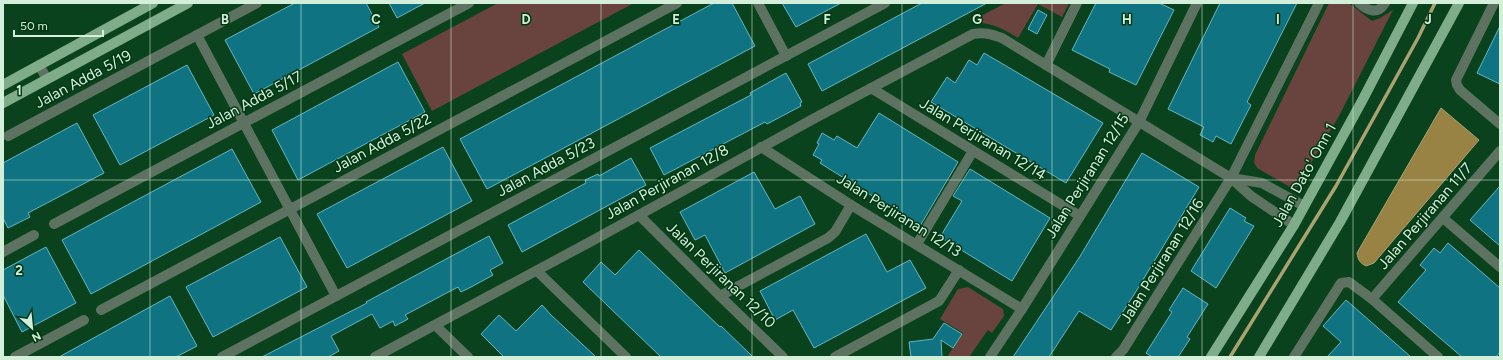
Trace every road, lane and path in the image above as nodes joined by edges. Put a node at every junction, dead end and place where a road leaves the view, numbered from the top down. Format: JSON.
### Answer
{"nodes":[{"id":1,"x":153,"y":3,"type":"edge"},
{"id":2,"x":188,"y":3,"type":"edge"},
{"id":3,"x":257,"y":3,"type":"edge"},
{"id":4,"x":468,"y":3,"type":"edge"},
{"id":5,"x":677,"y":3,"type":"edge"},
{"id":6,"x":758,"y":3,"type":"edge"},
{"id":7,"x":884,"y":3,"type":"edge"},
{"id":8,"x":1077,"y":3,"type":"edge"},
{"id":9,"x":1197,"y":3,"type":"edge"},
{"id":10,"x":1319,"y":3,"type":"edge"},
{"id":11,"x":1359,"y":3,"type":"edge"},
{"id":12,"x":1385,"y":3,"type":"edge"},
{"id":13,"x":1413,"y":3,"type":"edge"},
{"id":14,"x":1459,"y":3,"type":"edge"},
{"id":15,"x":1494,"y":3,"type":"edge"},
{"id":16,"x":197,"y":35,"type":"junction"},
{"id":17,"x":786,"y":56,"type":"junction"},
{"id":18,"x":39,"y":65,"type":"junction"},
{"id":19,"x":1046,"y":65,"type":"junction"},
{"id":20,"x":47,"y":79,"type":"junction"},
{"id":21,"x":3,"y":84,"type":"edge"},
{"id":22,"x":871,"y":88,"type":"junction"},
{"id":23,"x":3,"y":103,"type":"edge"},
{"id":24,"x":1139,"y":122,"type":"junction"},
{"id":25,"x":243,"y":123,"type":"junction"},
{"id":26,"x":1500,"y":124,"type":"edge"},
{"id":27,"x":8,"y":136,"type":"dead end"},
{"id":28,"x":760,"y":147,"type":"junction"},
{"id":29,"x":973,"y":151,"type":"junction"},
{"id":30,"x":1500,"y":152,"type":"edge"},
{"id":31,"x":1231,"y":178,"type":"junction"},
{"id":32,"x":851,"y":205,"type":"junction"},
{"id":33,"x":1304,"y":206,"type":"junction"},
{"id":34,"x":290,"y":210,"type":"junction"},
{"id":35,"x":639,"y":215,"type":"junction"},
{"id":36,"x":1080,"y":216,"type":"junction"},
{"id":37,"x":1442,"y":218,"type":"junction"},
{"id":38,"x":54,"y":224,"type":"dead end"},
{"id":39,"x":1294,"y":225,"type":"junction"},
{"id":40,"x":34,"y":236,"type":"dead end"},
{"id":41,"x":917,"y":244,"type":"junction"},
{"id":42,"x":3,"y":252,"type":"edge"},
{"id":43,"x":1500,"y":267,"type":"edge"},
{"id":44,"x":959,"y":270,"type":"junction"},
{"id":45,"x":537,"y":271,"type":"junction"},
{"id":46,"x":336,"y":296,"type":"junction"},
{"id":47,"x":720,"y":296,"type":"junction"},
{"id":48,"x":1372,"y":299,"type":"junction"},
{"id":49,"x":1022,"y":309,"type":"junction"},
{"id":50,"x":101,"y":310,"type":"dead end"},
{"id":51,"x":84,"y":320,"type":"dead end"},
{"id":52,"x":435,"y":325,"type":"junction"},
{"id":53,"x":15,"y":357,"type":"edge"},
{"id":54,"x":222,"y":357,"type":"edge"},
{"id":55,"x":376,"y":357,"type":"edge"},
{"id":56,"x":468,"y":357,"type":"edge"},
{"id":57,"x":626,"y":357,"type":"edge"},
{"id":58,"x":783,"y":357,"type":"edge"},
{"id":59,"x":836,"y":357,"type":"edge"},
{"id":60,"x":990,"y":357,"type":"edge"},
{"id":61,"x":1116,"y":357,"type":"edge"},
{"id":62,"x":1211,"y":357,"type":"edge"},
{"id":63,"x":1259,"y":357,"type":"edge"},
{"id":64,"x":1294,"y":357,"type":"edge"},
{"id":65,"x":1438,"y":357,"type":"edge"}],
"edges":[{"from":1,"to":18,"type":"main road"},
{"from":2,"to":20,"type":"main road"},
{"from":3,"to":16,"type":"street","name":"Jalan Adda 5/19"},
{"from":4,"to":25,"type":"street","name":"Jalan Adda 5/17"},
{"from":5,"to":34,"type":"street","name":"Jalan Adda 5/22"},
{"from":6,"to":17,"type":"street"},
{"from":7,"to":17,"type":"street","name":"Jalan Adda 5/23"},
{"from":8,"to":19,"type":"street"},
{"from":9,"to":24,"type":"street","name":"Jalan Perjiranan 12/15"},
{"from":10,"to":31,"type":"street","name":"Jalan Perjiranan 12/16"},
{"from":11,"to":12,"type":"street"},
{"from":13,"to":33,"type":"main road","name":"Jalan Dato' Onn 1"},
{"from":14,"to":63,"type":"main road"},
{"from":15,"to":26,"type":"street"},
{"from":16,"to":25,"type":"street"},
{"from":16,"to":27,"type":"street","name":"Jalan Adda 5/19"},
{"from":17,"to":46,"type":"street","name":"Jalan Adda 5/23"},
{"from":18,"to":20,"type":"street"},
{"from":18,"to":21,"type":"main road"},
{"from":19,"to":22,"type":"street","name":"Jalan Perjiranan 12/8"},
{"from":19,"to":24,"type":"street"},
{"from":20,"to":23,"type":"main road"},
{"from":22,"to":28,"type":"street","name":"Jalan Perjiranan 12/8"},
{"from":22,"to":29,"type":"street","name":"Jalan Perjiranan 12/14"},
{"from":24,"to":31,"type":"street"},
{"from":24,"to":36,"type":"street","name":"Jalan Perjiranan 12/15"},
{"from":25,"to":34,"type":"street"},
{"from":25,"to":38,"type":"street","name":"Jalan Adda 5/17"},
{"from":28,"to":32,"type":"street","name":"Jalan Perjiranan 12/13"},
{"from":28,"to":35,"type":"street","name":"Jalan Perjiranan 12/8"},
{"from":29,"to":36,"type":"street","name":"Jalan Perjiranan 12/14"},
{"from":29,"to":41,"type":"street"},
{"from":30,"to":37,"type":"street","name":"Jalan Perjiranan 11/7"},
{"from":31,"to":33,"type":"street"},
{"from":31,"to":39,"type":"street"},
{"from":31,"to":61,"type":"street","name":"Jalan Perjiranan 12/16"},
{"from":32,"to":41,"type":"street","name":"Jalan Perjiranan 12/13"},
{"from":32,"to":47,"type":"street"},
{"from":33,"to":39,"type":"main road","name":"Jalan Dato' Onn 1"},
{"from":34,"to":46,"type":"street"},
{"from":34,"to":50,"type":"street","name":"Jalan Adda 5/22"},
{"from":35,"to":45,"type":"street","name":"Jalan Perjiranan 12/8"},
{"from":35,"to":47,"type":"street","name":"Jalan Perjiranan 12/10"},
{"from":36,"to":49,"type":"street","name":"Jalan Perjiranan 12/15"},
{"from":37,"to":43,"type":"street"},
{"from":37,"to":48,"type":"street","name":"Jalan Perjiranan 11/7"},
{"from":39,"to":62,"type":"main road","name":"Jalan Dato' Onn 1"},
{"from":40,"to":42,"type":"street"},
{"from":41,"to":44,"type":"street","name":"Jalan Perjiranan 12/13"},
{"from":44,"to":49,"type":"street","name":"Jalan Perjiranan 12/13"},
{"from":44,"to":59,"type":"street"},
{"from":45,"to":52,"type":"street","name":"Jalan Perjiranan 12/8"},
{"from":45,"to":57,"type":"street"},
{"from":46,"to":54,"type":"street","name":"Jalan Adda 5/23"},
{"from":47,"to":58,"type":"street","name":"Jalan Perjiranan 12/10"},
{"from":48,"to":64,"type":"street"},
{"from":48,"to":65,"type":"street"},
{"from":49,"to":60,"type":"street","name":"Jalan Perjiranan 12/15"},
{"from":51,"to":53,"type":"street"},
{"from":52,"to":55,"type":"street","name":"Jalan Perjiranan 12/8"},
{"from":52,"to":56,"type":"street"}]}
